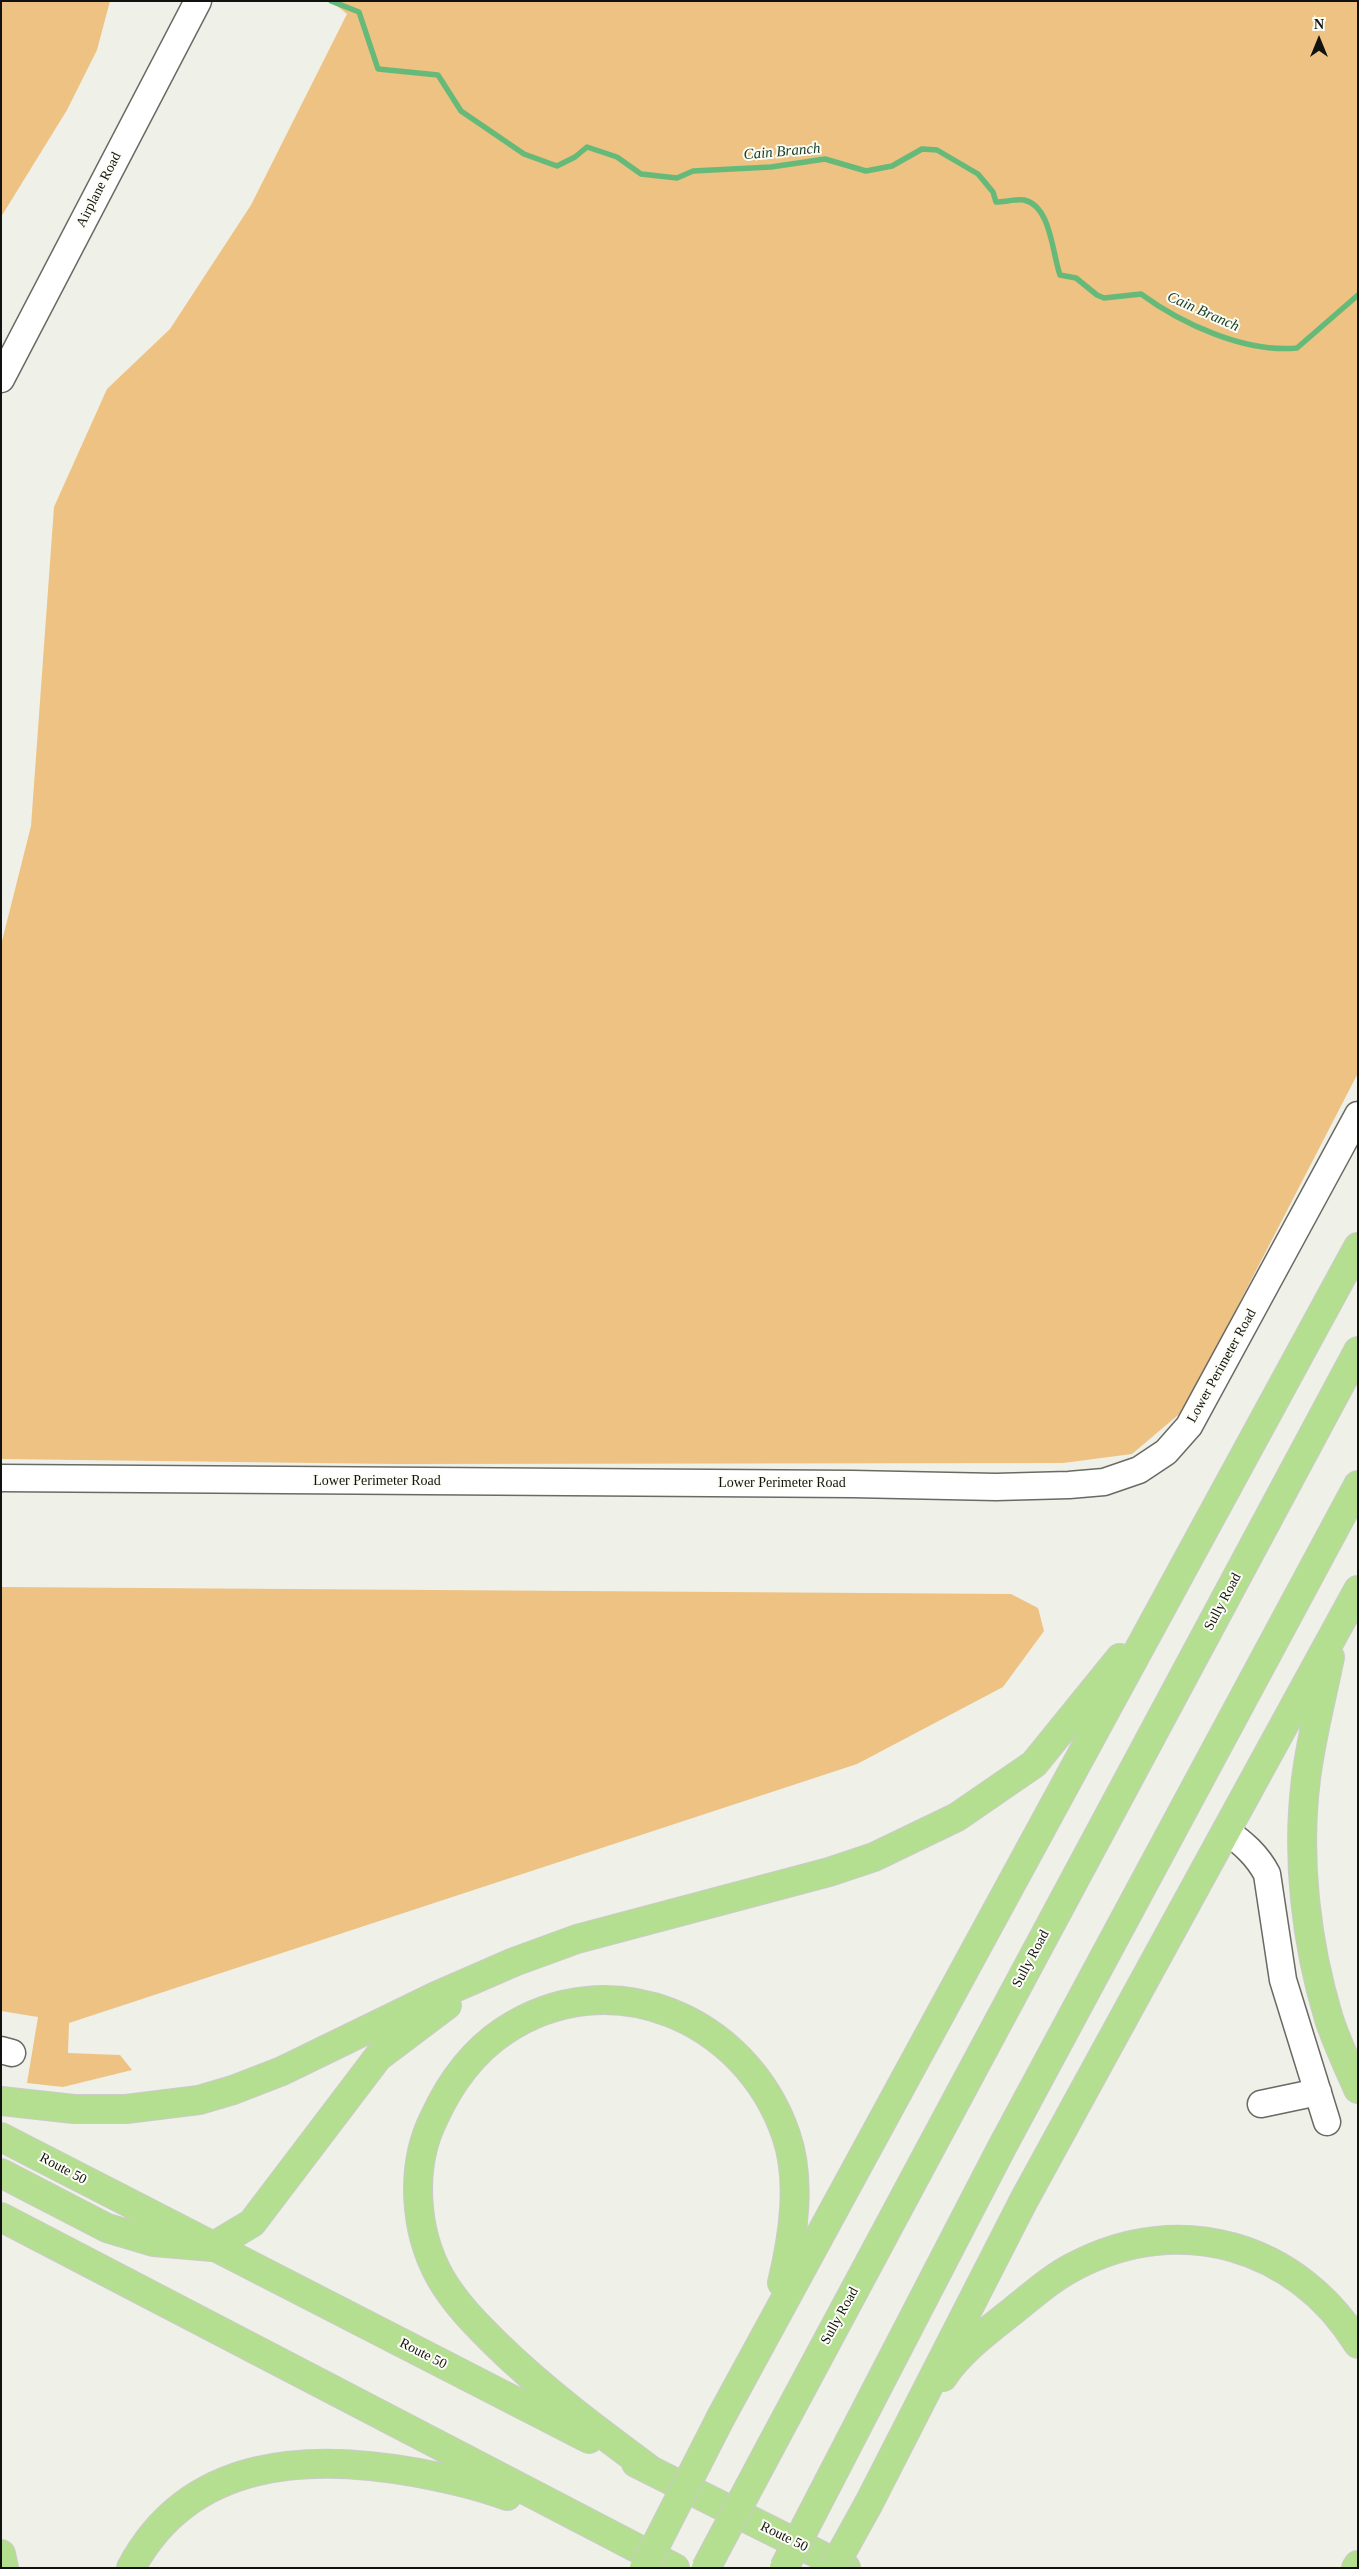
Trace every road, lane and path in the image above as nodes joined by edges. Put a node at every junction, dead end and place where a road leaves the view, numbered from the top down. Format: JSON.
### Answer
{"nodes":[{"id":1,"x":198,"y":1,"type":"edge"},
{"id":2,"x":1,"y":379,"type":"edge"},
{"id":3,"x":1358,"y":1115,"type":"edge"},
{"id":4,"x":1358,"y":1247,"type":"edge"},
{"id":5,"x":1358,"y":1351,"type":"edge"},
{"id":6,"x":1,"y":1478,"type":"edge"},
{"id":7,"x":1358,"y":1485,"type":"edge"},
{"id":8,"x":1358,"y":1590,"type":"edge"},
{"id":9,"x":1167,"y":1600,"type":"junction"},
{"id":10,"x":1336,"y":1630,"type":"junction"},
{"id":11,"x":1226,"y":1831,"type":"junction"},
{"id":12,"x":514,"y":1962,"type":"junction"},
{"id":13,"x":1358,"y":2089,"type":"edge"},
{"id":14,"x":1318,"y":2092,"type":"junction"},
{"id":15,"x":1,"y":2101,"type":"edge"},
{"id":16,"x":1261,"y":2104,"type":"dead end"},
{"id":17,"x":1327,"y":2122,"type":"dead end"},
{"id":18,"x":1,"y":2137,"type":"edge"},
{"id":19,"x":1,"y":2172,"type":"edge"},
{"id":20,"x":1,"y":2217,"type":"edge"},
{"id":21,"x":212,"y":2247,"type":"junction"},
{"id":22,"x":774,"y":2319,"type":"junction"},
{"id":23,"x":1358,"y":2344,"type":"edge"},
{"id":24,"x":892,"y":2453,"type":"junction"},
{"id":25,"x":652,"y":2472,"type":"junction"},
{"id":26,"x":624,"y":2541,"type":"junction"},
{"id":27,"x":1,"y":2554,"type":"edge"},
{"id":28,"x":4,"y":2568,"type":"edge"},
{"id":29,"x":131,"y":2568,"type":"edge"},
{"id":30,"x":644,"y":2568,"type":"edge"},
{"id":31,"x":674,"y":2568,"type":"edge"},
{"id":32,"x":706,"y":2568,"type":"edge"},
{"id":33,"x":784,"y":2568,"type":"edge"},
{"id":34,"x":834,"y":2568,"type":"edge"},
{"id":35,"x":846,"y":2568,"type":"edge"}],
"edges":[{"from":1,"to":2,"type":"street","name":"Airplane Road"},
{"from":3,"to":6,"type":"street","name":"Lower Perimeter Road"},
{"from":4,"to":9,"type":"highway"},
{"from":5,"to":32,"type":"highway","name":"Sully Road","bridge":true},
{"from":7,"to":33,"type":"highway","bridge":true},
{"from":8,"to":10,"type":"highway"},
{"from":9,"to":12,"type":"highway"},
{"from":9,"to":22,"type":"highway"},
{"from":10,"to":11,"type":"highway"},
{"from":10,"to":13,"type":"highway"},
{"from":11,"to":14,"type":"street"},
{"from":11,"to":24,"type":"highway"},
{"from":12,"to":15,"type":"highway"},
{"from":12,"to":21,"type":"highway"},
{"from":14,"to":16,"type":"street"},
{"from":14,"to":17,"type":"street"},
{"from":18,"to":21,"type":"highway","name":"Route 50"},
{"from":19,"to":21,"type":"highway"},
{"from":20,"to":26,"type":"highway"},
{"from":21,"to":25,"type":"highway","name":"Route 50"},
{"from":22,"to":25,"type":"highway"},
{"from":22,"to":30,"type":"highway","bridge":true},
{"from":23,"to":24,"type":"highway"},
{"from":24,"to":34,"type":"highway","bridge":true},
{"from":25,"to":35,"type":"highway","name":"Route 50"},
{"from":26,"to":29,"type":"highway"},
{"from":26,"to":31,"type":"highway"},
{"from":27,"to":28,"type":"highway"}]}
